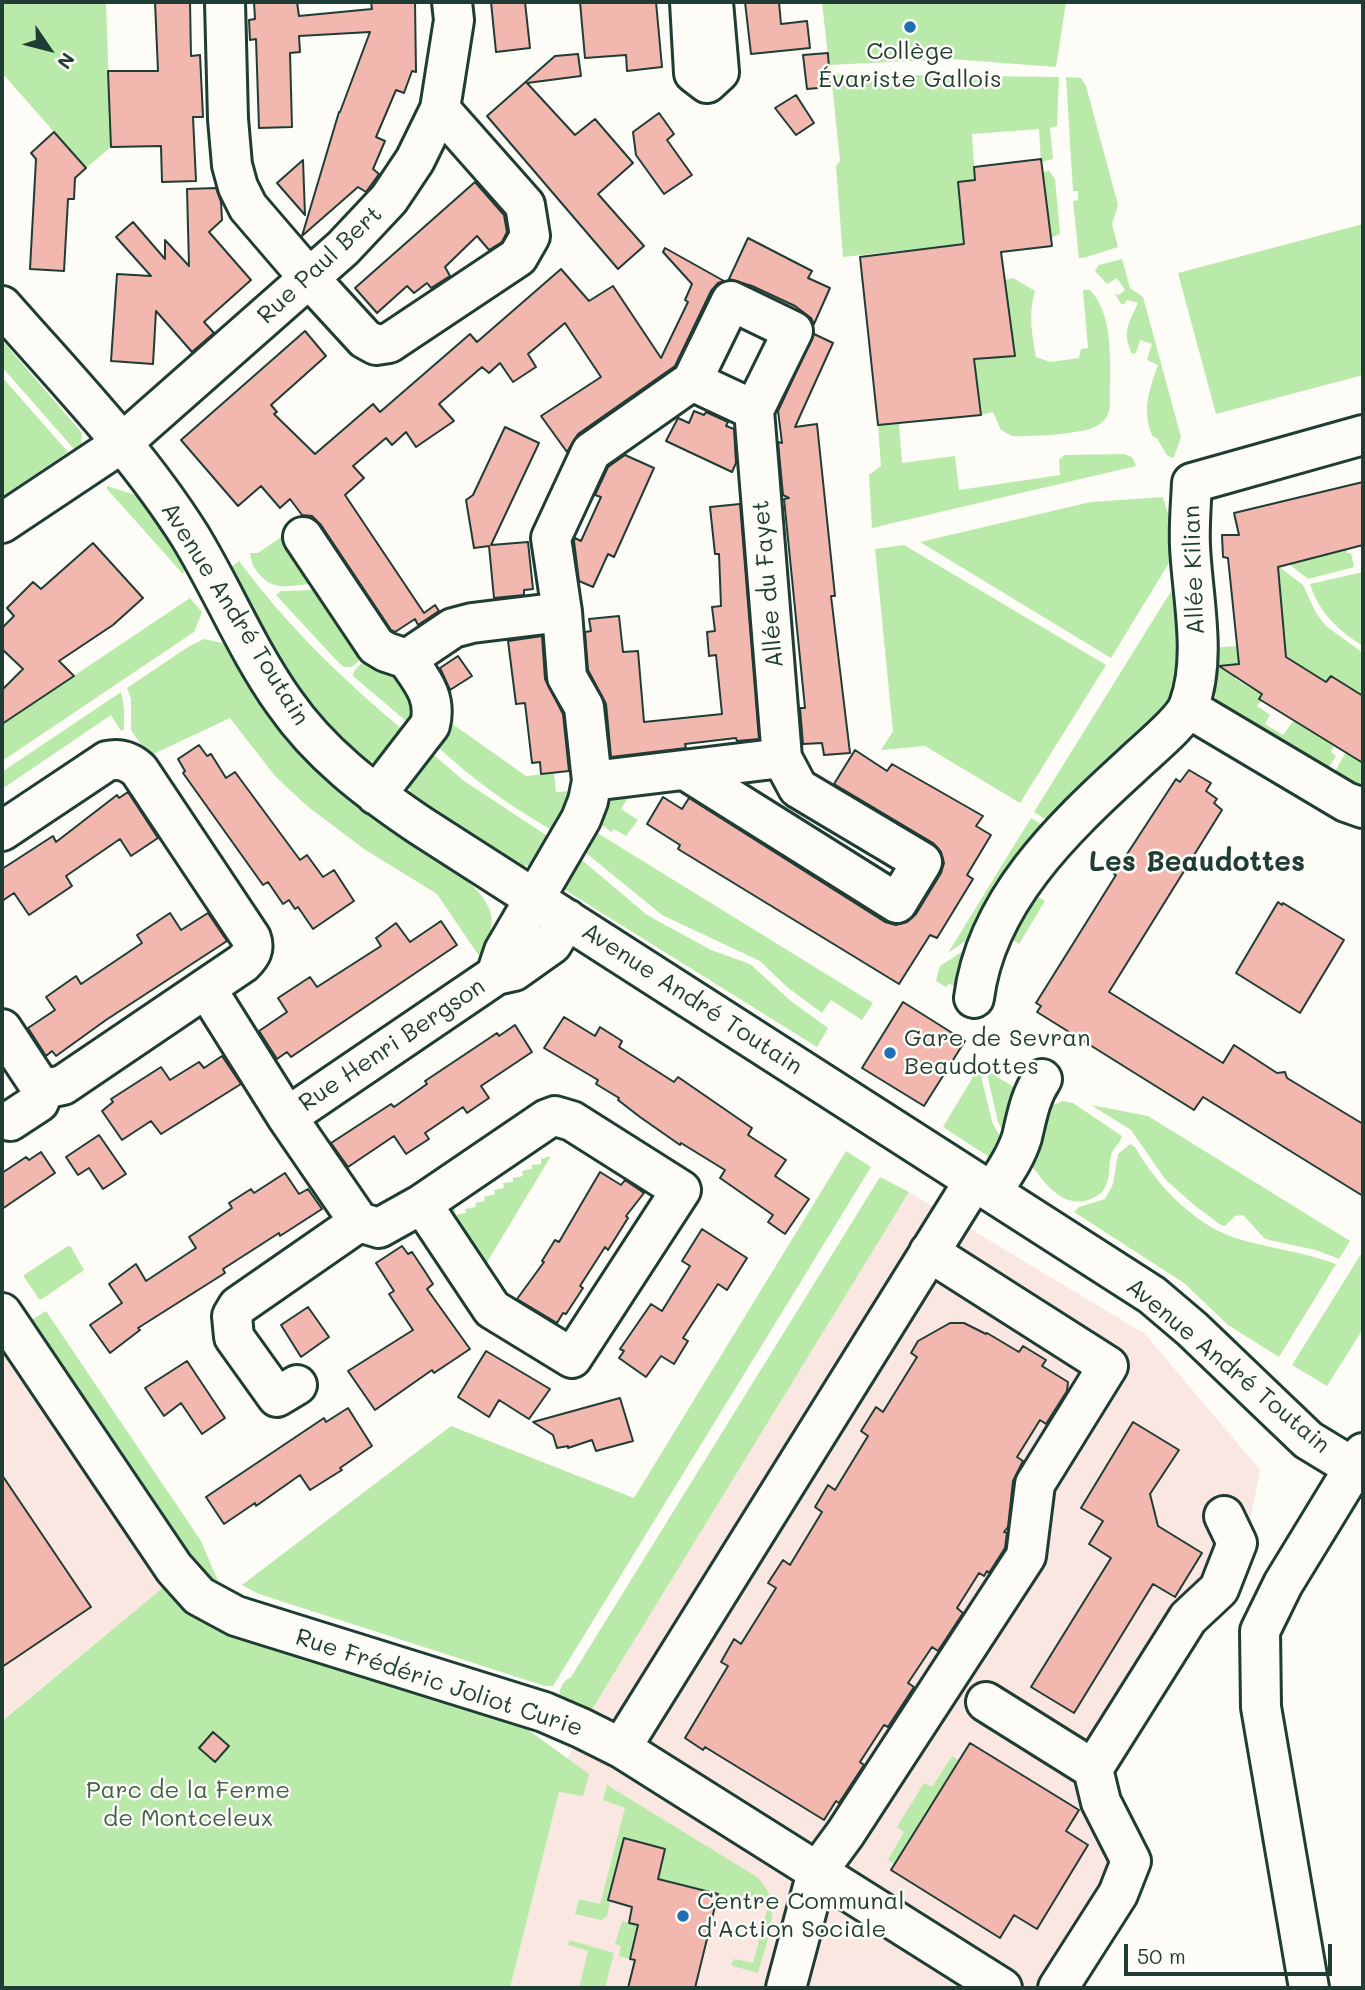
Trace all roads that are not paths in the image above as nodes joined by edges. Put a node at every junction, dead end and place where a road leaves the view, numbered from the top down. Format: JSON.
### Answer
{"nodes":[{"id":1,"x":225,"y":2,"type":"edge"},
{"id":2,"x":452,"y":2,"type":"edge"},
{"id":3,"x":690,"y":2,"type":"edge"},
{"id":4,"x":713,"y":2,"type":"edge"},
{"id":5,"x":440,"y":108,"type":"junction"},
{"id":6,"x":309,"y":278,"type":"junction"},
{"id":7,"x":2,"y":306,"type":"edge"},
{"id":8,"x":692,"y":381,"type":"junction"},
{"id":9,"x":754,"y":410,"type":"junction"},
{"id":10,"x":1363,"y":435,"type":"edge"},
{"id":11,"x":122,"y":443,"type":"junction"},
{"id":12,"x":2,"y":523,"type":"edge"},
{"id":13,"x":303,"y":537,"type":"dead end"},
{"id":14,"x":562,"y":612,"type":"junction"},
{"id":15,"x":407,"y":659,"type":"junction"},
{"id":16,"x":1188,"y":708,"type":"junction"},
{"id":17,"x":782,"y":758,"type":"junction"},
{"id":18,"x":685,"y":769,"type":"junction"},
{"id":19,"x":592,"y":781,"type":"junction"},
{"id":20,"x":376,"y":795,"type":"junction"},
{"id":21,"x":1363,"y":808,"type":"edge"},
{"id":22,"x":2,"y":831,"type":"edge"},
{"id":23,"x":536,"y":898,"type":"junction"},
{"id":24,"x":567,"y":919,"type":"junction"},
{"id":25,"x":496,"y":975,"type":"junction"},
{"id":26,"x":206,"y":988,"type":"junction"},
{"id":27,"x":974,"y":998,"type":"dead end"},
{"id":28,"x":2,"y":1029,"type":"edge"},
{"id":29,"x":1042,"y":1079,"type":"dead end"},
{"id":30,"x":44,"y":1089,"type":"junction"},
{"id":31,"x":287,"y":1117,"type":"junction"},
{"id":32,"x":10,"y":1121,"type":"dead end"},
{"id":33,"x":983,"y":1186,"type":"junction"},
{"id":34,"x":422,"y":1204,"type":"junction"},
{"id":35,"x":359,"y":1222,"type":"junction"},
{"id":36,"x":929,"y":1252,"type":"junction"},
{"id":37,"x":2,"y":1313,"type":"edge"},
{"id":38,"x":277,"y":1398,"type":"dead end"},
{"id":39,"x":1359,"y":1461,"type":"edge"},
{"id":40,"x":1224,"y":1516,"type":"dead end"},
{"id":41,"x":1314,"y":1533,"type":"junction"},
{"id":42,"x":986,"y":1702,"type":"dead end"},
{"id":43,"x":621,"y":1748,"type":"junction"},
{"id":44,"x":1093,"y":1769,"type":"junction"},
{"id":45,"x":817,"y":1872,"type":"junction"},
{"id":46,"x":786,"y":1988,"type":"edge"},
{"id":47,"x":1002,"y":1988,"type":"edge"},
{"id":48,"x":1058,"y":1988,"type":"edge"},
{"id":49,"x":1286,"y":1988,"type":"edge"},
{"id":50,"x":1309,"y":1988,"type":"edge"}],
"edges":[{"from":1,"to":6,"type":"street"},
{"from":2,"to":5,"type":"street","name":"Rue Paul Bert"},
{"from":3,"to":4,"type":"street"},
{"from":5,"to":6,"type":"street","name":"Rue Paul Bert"},
{"from":5,"to":6,"type":"street"},
{"from":6,"to":11,"type":"street","name":"Rue Paul Bert"},
{"from":7,"to":11,"type":"street","name":"Avenue André Toutain"},
{"from":8,"to":9,"type":"street"},
{"from":8,"to":9,"type":"street"},
{"from":8,"to":14,"type":"street"},
{"from":9,"to":17,"type":"street","name":"Allée du Fayet"},
{"from":10,"to":16,"type":"street","name":"Allée Kilian"},
{"from":11,"to":12,"type":"street","name":"Rue Paul Bert"},
{"from":11,"to":20,"type":"street","name":"Avenue André Toutain"},
{"from":13,"to":15,"type":"street"},
{"from":14,"to":15,"type":"street"},
{"from":14,"to":19,"type":"street"},
{"from":15,"to":20,"type":"street"},
{"from":16,"to":21,"type":"street"},
{"from":16,"to":27,"type":"street"},
{"from":17,"to":18,"type":"street"},
{"from":17,"to":18,"type":"street"},
{"from":18,"to":19,"type":"street"},
{"from":19,"to":23,"type":"street"},
{"from":20,"to":23,"type":"street","name":"Avenue André Toutain"},
{"from":22,"to":26,"type":"street"},
{"from":23,"to":24,"type":"street","name":"Avenue André Toutain"},
{"from":23,"to":25,"type":"street","name":"Rue Henri Bergson"},
{"from":24,"to":25,"type":"street"},
{"from":24,"to":33,"type":"street","name":"Avenue André Toutain"},
{"from":25,"to":31,"type":"street","name":"Rue Henri Bergson"},
{"from":26,"to":30,"type":"street"},
{"from":26,"to":31,"type":"street"},
{"from":28,"to":30,"type":"street"},
{"from":29,"to":33,"type":"street"},
{"from":30,"to":32,"type":"street"},
{"from":31,"to":35,"type":"street","name":"Rue Henri Bergson"},
{"from":33,"to":36,"type":"street"},
{"from":33,"to":39,"type":"street","name":"Avenue André Toutain"},
{"from":34,"to":34,"type":"street"},
{"from":34,"to":35,"type":"street"},
{"from":35,"to":38,"type":"street"},
{"from":36,"to":43,"type":"street"},
{"from":36,"to":45,"type":"street"},
{"from":37,"to":43,"type":"street","name":"Rue Frédéric Joliot Curie"},
{"from":39,"to":41,"type":"street"},
{"from":40,"to":44,"type":"street"},
{"from":41,"to":49,"type":"street"},
{"from":41,"to":50,"type":"street"},
{"from":42,"to":44,"type":"street"},
{"from":43,"to":45,"type":"street","name":"Rue Frédéric Joliot Curie"},
{"from":44,"to":48,"type":"street"},
{"from":45,"to":46,"type":"street"},
{"from":45,"to":47,"type":"street","name":"Rue Frédéric Joliot Curie"}]}
